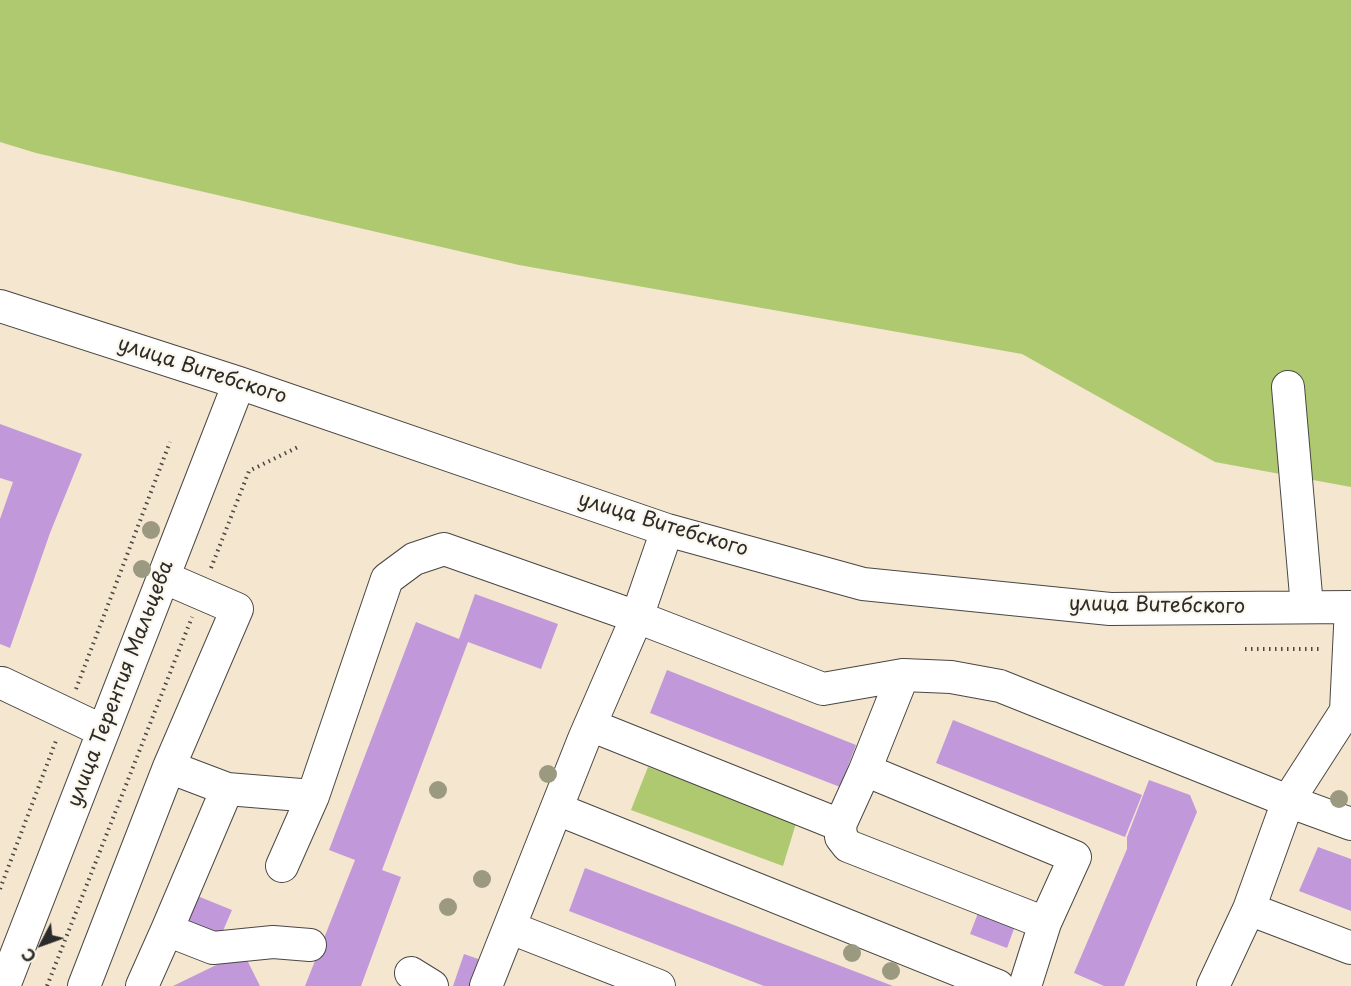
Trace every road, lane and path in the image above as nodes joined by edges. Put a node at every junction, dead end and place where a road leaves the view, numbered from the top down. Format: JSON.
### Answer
{"nodes":[{"id":1,"x":0,"y":306,"type":"edge"},
{"id":2,"x":239,"y":383,"type":"junction"},
{"id":3,"x":1288,"y":387,"type":"dead end"},
{"id":4,"x":170,"y":442,"type":"dead end"},
{"id":5,"x":298,"y":447,"type":"dead end"},
{"id":6,"x":667,"y":530,"type":"junction"},
{"id":7,"x":163,"y":577,"type":"junction"},
{"id":8,"x":201,"y":593,"type":"junction"},
{"id":9,"x":1307,"y":607,"type":"junction"},
{"id":10,"x":1351,"y":607,"type":"edge"},
{"id":11,"x":637,"y":618,"type":"junction"},
{"id":12,"x":1349,"y":648,"type":"junction"},
{"id":13,"x":1245,"y":649,"type":"dead end"},
{"id":14,"x":903,"y":675,"type":"junction"},
{"id":15,"x":1,"y":686,"type":"edge"},
{"id":16,"x":1349,"y":706,"type":"edge"},
{"id":17,"x":66,"y":714,"type":"junction"},
{"id":18,"x":590,"y":725,"type":"junction"},
{"id":19,"x":103,"y":731,"type":"junction"},
{"id":20,"x":169,"y":767,"type":"junction"},
{"id":21,"x":866,"y":770,"type":"junction"},
{"id":22,"x":227,"y":789,"type":"junction"},
{"id":23,"x":313,"y":796,"type":"junction"},
{"id":24,"x":1288,"y":801,"type":"junction"},
{"id":25,"x":557,"y":809,"type":"junction"},
{"id":26,"x":840,"y":825,"type":"junction"},
{"id":27,"x":1351,"y":825,"type":"edge"},
{"id":28,"x":282,"y":866,"type":"dead end"},
{"id":29,"x":0,"y":888,"type":"edge"},
{"id":30,"x":1249,"y":909,"type":"junction"},
{"id":31,"x":1045,"y":923,"type":"junction"},
{"id":32,"x":511,"y":928,"type":"junction"},
{"id":33,"x":167,"y":930,"type":"junction"},
{"id":34,"x":310,"y":945,"type":"dead end"},
{"id":35,"x":1351,"y":948,"type":"edge"},
{"id":36,"x":4,"y":986,"type":"edge"},
{"id":37,"x":47,"y":986,"type":"edge"},
{"id":38,"x":84,"y":986,"type":"edge"},
{"id":39,"x":142,"y":986,"type":"edge"},
{"id":40,"x":486,"y":986,"type":"edge"},
{"id":41,"x":659,"y":986,"type":"edge"},
{"id":42,"x":998,"y":986,"type":"edge"},
{"id":43,"x":1024,"y":986,"type":"edge"},
{"id":44,"x":1213,"y":986,"type":"edge"}],
"edges":[{"from":1,"to":2,"type":"street","name":"улица Витебского"},
{"from":2,"to":6,"type":"street","name":"улица Витебского"},
{"from":2,"to":7,"type":"street","name":"улица Терентия Мальцева"},
{"from":3,"to":9,"type":"street"},
{"from":4,"to":17,"type":"path"},
{"from":5,"to":8,"type":"path"},
{"from":6,"to":9,"type":"street","name":"улица Витебского"},
{"from":6,"to":11,"type":"street"},
{"from":7,"to":8,"type":"street"},
{"from":7,"to":19,"type":"street","name":"улица Терентия Мальцева"},
{"from":8,"to":20,"type":"street"},
{"from":8,"to":37,"type":"path"},
{"from":9,"to":10,"type":"street","name":"улица Витебского"},
{"from":10,"to":12,"type":"street"},
{"from":11,"to":14,"type":"street"},
{"from":11,"to":18,"type":"street"},
{"from":11,"to":23,"type":"street"},
{"from":12,"to":13,"type":"path"},
{"from":12,"to":16,"type":"street"},
{"from":14,"to":21,"type":"street"},
{"from":14,"to":24,"type":"street"},
{"from":15,"to":17,"type":"street"},
{"from":16,"to":24,"type":"street"},
{"from":17,"to":19,"type":"street"},
{"from":17,"to":29,"type":"path"},
{"from":18,"to":25,"type":"street"},
{"from":18,"to":26,"type":"street"},
{"from":19,"to":36,"type":"street","name":"улица Терентия Мальцева"},
{"from":20,"to":22,"type":"street"},
{"from":20,"to":38,"type":"street"},
{"from":21,"to":26,"type":"street"},
{"from":21,"to":31,"type":"street"},
{"from":22,"to":23,"type":"street"},
{"from":22,"to":33,"type":"street"},
{"from":23,"to":28,"type":"street"},
{"from":24,"to":27,"type":"street"},
{"from":24,"to":30,"type":"street"},
{"from":25,"to":32,"type":"street"},
{"from":25,"to":42,"type":"street"},
{"from":26,"to":31,"type":"street"},
{"from":30,"to":35,"type":"street"},
{"from":30,"to":44,"type":"street"},
{"from":31,"to":43,"type":"street"},
{"from":32,"to":40,"type":"street"},
{"from":32,"to":41,"type":"street"},
{"from":33,"to":34,"type":"street"},
{"from":33,"to":39,"type":"street"}]}
